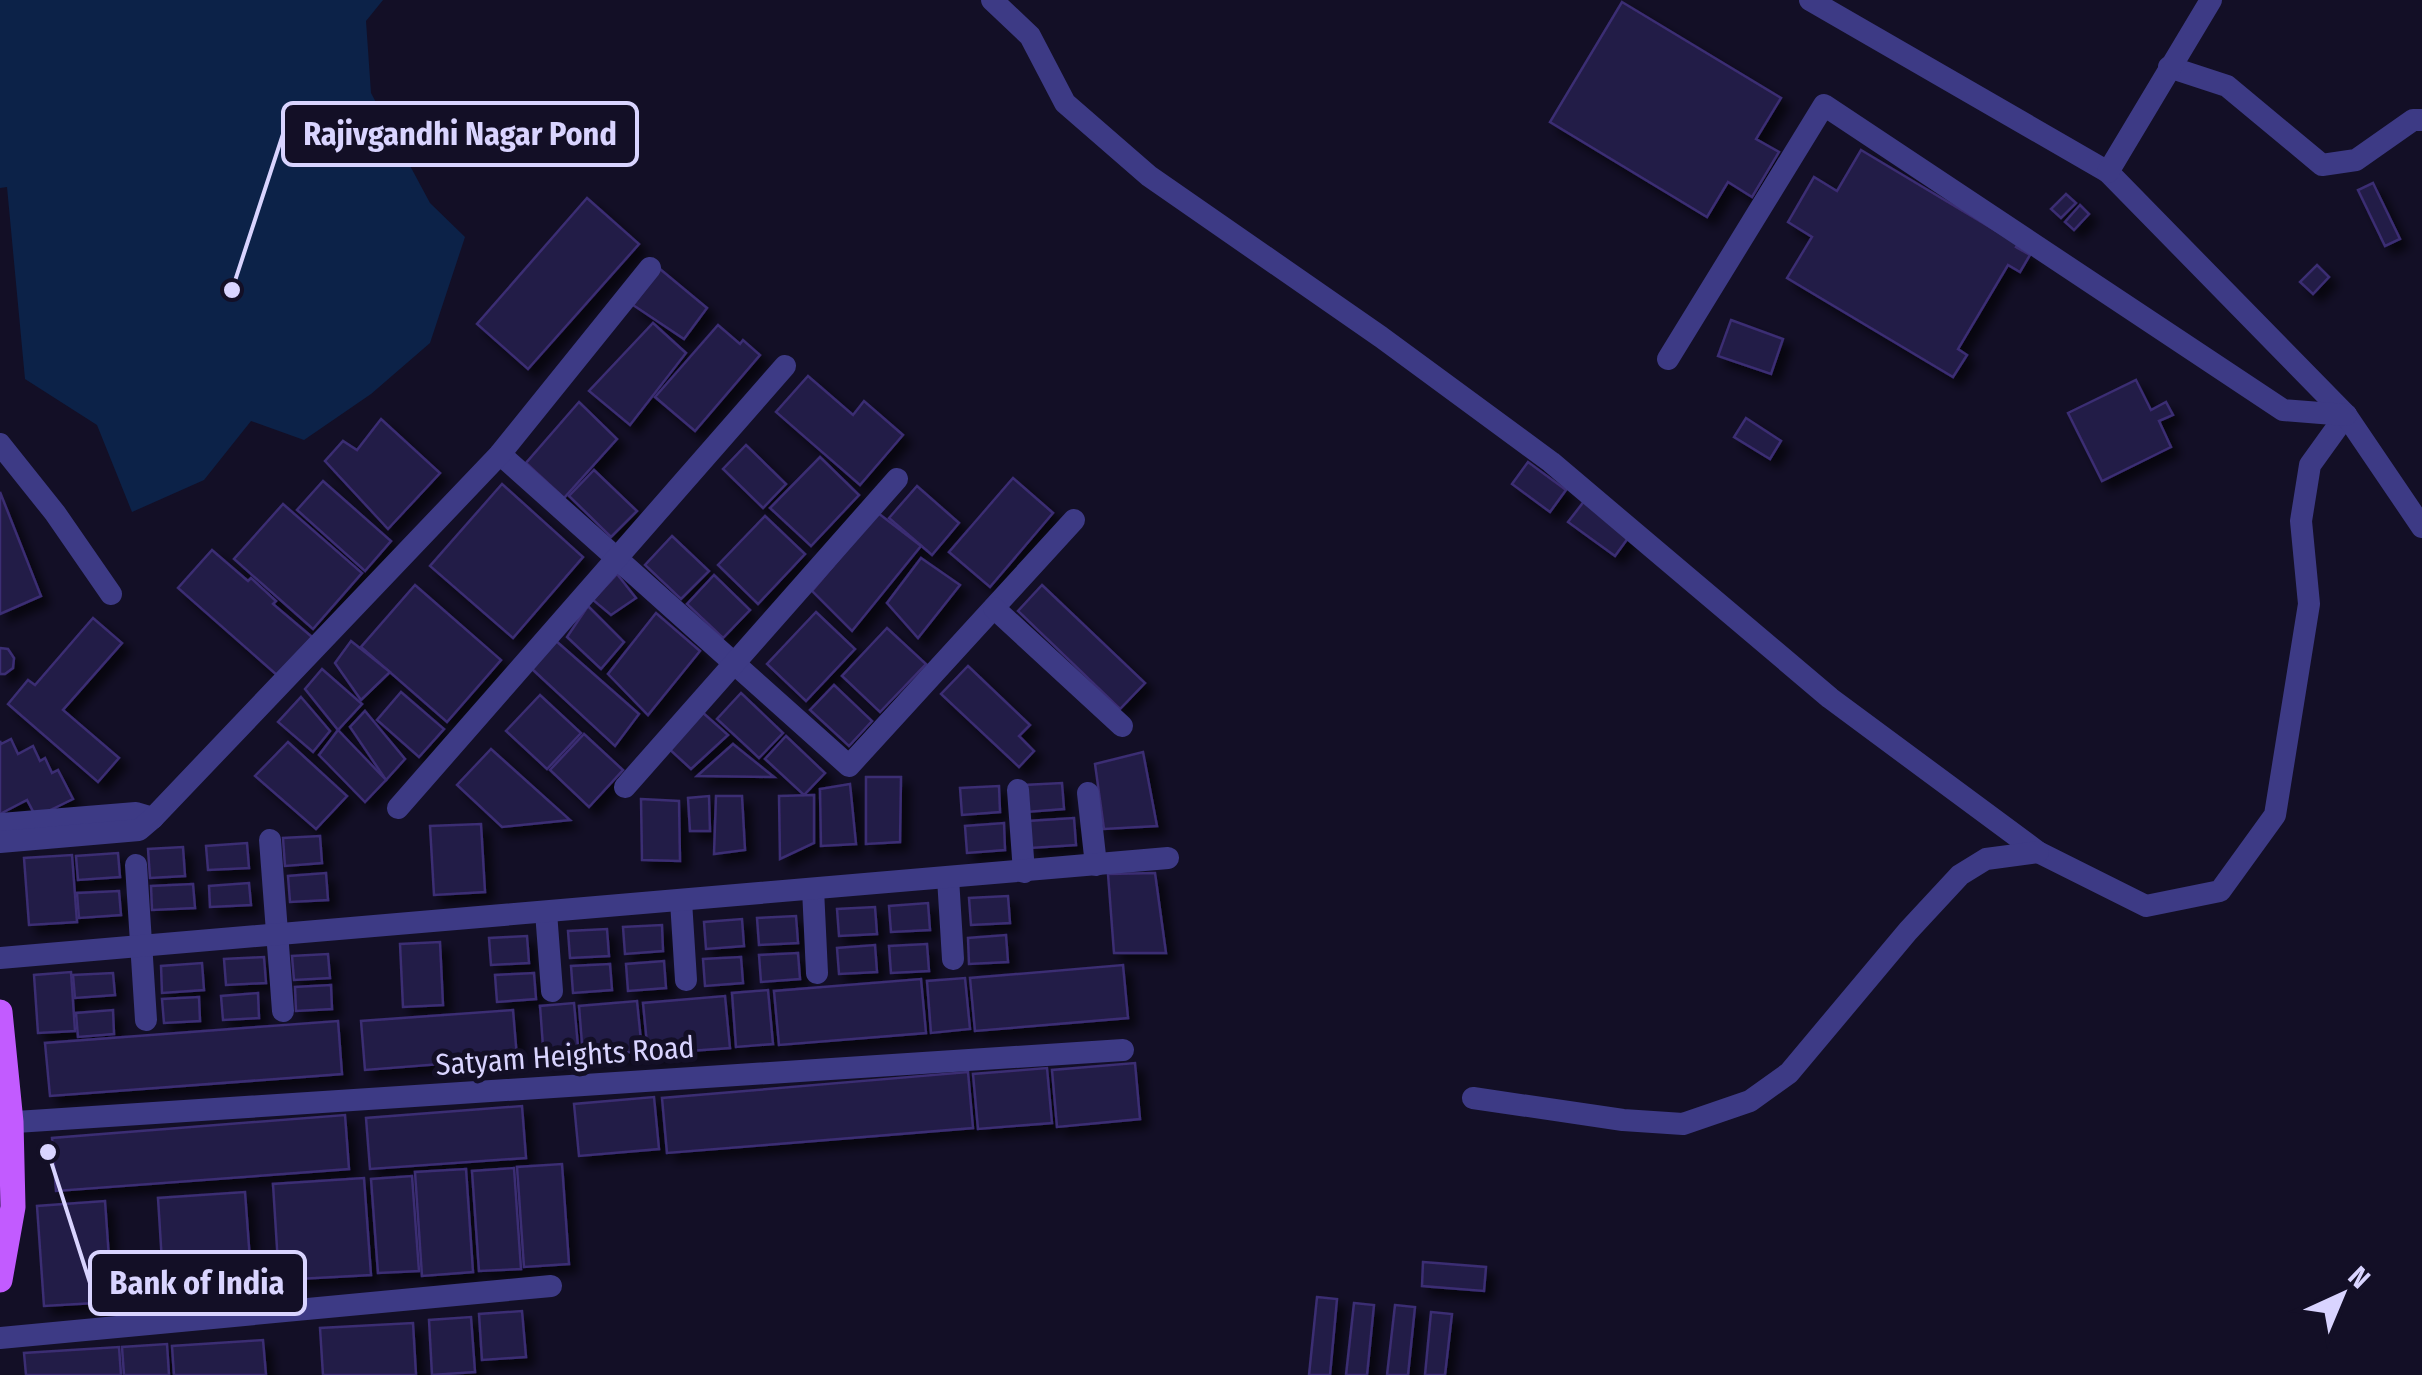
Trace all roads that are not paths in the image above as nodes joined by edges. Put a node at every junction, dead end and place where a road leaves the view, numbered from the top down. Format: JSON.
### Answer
{"nodes":[{"id":1,"x":992,"y":0,"type":"edge"},
{"id":2,"x":1810,"y":0,"type":"edge"},
{"id":3,"x":2211,"y":0,"type":"edge"},
{"id":4,"x":2168,"y":67,"type":"junction"},
{"id":5,"x":2422,"y":120,"type":"edge"},
{"id":6,"x":2108,"y":172,"type":"junction"},
{"id":7,"x":650,"y":268,"type":"dead end"},
{"id":8,"x":1668,"y":359,"type":"dead end"},
{"id":9,"x":785,"y":366,"type":"dead end"},
{"id":10,"x":2346,"y":415,"type":"junction"},
{"id":11,"x":0,"y":444,"type":"edge"},
{"id":12,"x":500,"y":454,"type":"junction"},
{"id":13,"x":897,"y":479,"type":"dead end"},
{"id":14,"x":1074,"y":520,"type":"dead end"},
{"id":15,"x":2422,"y":527,"type":"edge"},
{"id":16,"x":617,"y":558,"type":"junction"},
{"id":17,"x":111,"y":594,"type":"dead end"},
{"id":18,"x":994,"y":608,"type":"junction"},
{"id":19,"x":734,"y":664,"type":"junction"},
{"id":20,"x":1122,"y":726,"type":"dead end"},
{"id":21,"x":625,"y":787,"type":"dead end"},
{"id":22,"x":1018,"y":790,"type":"dead end"},
{"id":23,"x":1088,"y":793,"type":"dead end"},
{"id":24,"x":398,"y":808,"type":"dead end"},
{"id":25,"x":153,"y":818,"type":"junction"},
{"id":26,"x":0,"y":824,"type":"edge"},
{"id":27,"x":270,"y":840,"type":"dead end"},
{"id":28,"x":0,"y":842,"type":"edge"},
{"id":29,"x":2038,"y":852,"type":"junction"},
{"id":30,"x":1168,"y":858,"type":"dead end"},
{"id":31,"x":136,"y":864,"type":"dead end"},
{"id":32,"x":1096,"y":865,"type":"junction"},
{"id":33,"x":1024,"y":872,"type":"junction"},
{"id":34,"x":948,"y":878,"type":"junction"},
{"id":35,"x":813,"y":890,"type":"junction"},
{"id":36,"x":680,"y":900,"type":"junction"},
{"id":37,"x":546,"y":912,"type":"junction"},
{"id":38,"x":278,"y":934,"type":"junction"},
{"id":39,"x":141,"y":946,"type":"junction"},
{"id":40,"x":0,"y":958,"type":"edge"},
{"id":41,"x":952,"y":959,"type":"dead end"},
{"id":42,"x":817,"y":973,"type":"dead end"},
{"id":43,"x":686,"y":980,"type":"dead end"},
{"id":44,"x":552,"y":992,"type":"dead end"},
{"id":45,"x":283,"y":1010,"type":"dead end"},
{"id":46,"x":0,"y":1012,"type":"edge"},
{"id":47,"x":146,"y":1020,"type":"dead end"},
{"id":48,"x":1123,"y":1050,"type":"dead end"},
{"id":49,"x":4,"y":1082,"type":"edge"},
{"id":50,"x":1473,"y":1098,"type":"dead end"},
{"id":51,"x":6,"y":1123,"type":"edge"},
{"id":52,"x":6,"y":1207,"type":"edge"},
{"id":53,"x":0,"y":1280,"type":"edge"},
{"id":54,"x":551,"y":1286,"type":"dead end"},
{"id":55,"x":0,"y":1338,"type":"edge"}],
"edges":[{"from":1,"to":29,"type":"street"},
{"from":2,"to":6,"type":"street"},
{"from":3,"to":4,"type":"street"},
{"from":4,"to":5,"type":"street"},
{"from":4,"to":6,"type":"street"},
{"from":6,"to":10,"type":"street"},
{"from":7,"to":12,"type":"street"},
{"from":8,"to":10,"type":"street"},
{"from":9,"to":16,"type":"street"},
{"from":10,"to":15,"type":"street"},
{"from":10,"to":29,"type":"street"},
{"from":11,"to":17,"type":"street"},
{"from":12,"to":16,"type":"street"},
{"from":12,"to":25,"type":"street"},
{"from":13,"to":19,"type":"street"},
{"from":14,"to":18,"type":"street"},
{"from":16,"to":19,"type":"street"},
{"from":16,"to":24,"type":"street"},
{"from":18,"to":19,"type":"street"},
{"from":18,"to":20,"type":"street"},
{"from":19,"to":21,"type":"street"},
{"from":22,"to":33,"type":"street"},
{"from":23,"to":32,"type":"street"},
{"from":25,"to":26,"type":"street"},
{"from":25,"to":28,"type":"street"},
{"from":27,"to":38,"type":"street"},
{"from":29,"to":50,"type":"street"},
{"from":30,"to":32,"type":"street"},
{"from":31,"to":39,"type":"street"},
{"from":32,"to":33,"type":"street"},
{"from":33,"to":34,"type":"street"},
{"from":34,"to":35,"type":"street"},
{"from":34,"to":41,"type":"street"},
{"from":35,"to":36,"type":"street"},
{"from":35,"to":42,"type":"street"},
{"from":36,"to":37,"type":"street"},
{"from":36,"to":43,"type":"street"},
{"from":37,"to":38,"type":"street"},
{"from":37,"to":44,"type":"street"},
{"from":38,"to":39,"type":"street"},
{"from":38,"to":45,"type":"street"},
{"from":39,"to":40,"type":"street"},
{"from":39,"to":47,"type":"street"},
{"from":46,"to":49,"type":"main road"},
{"from":48,"to":51,"type":"street","name":"Satyam Heights Road"},
{"from":49,"to":51,"type":"main road"},
{"from":51,"to":52,"type":"main road"},
{"from":52,"to":53,"type":"main road"},
{"from":54,"to":55,"type":"street"}]}
